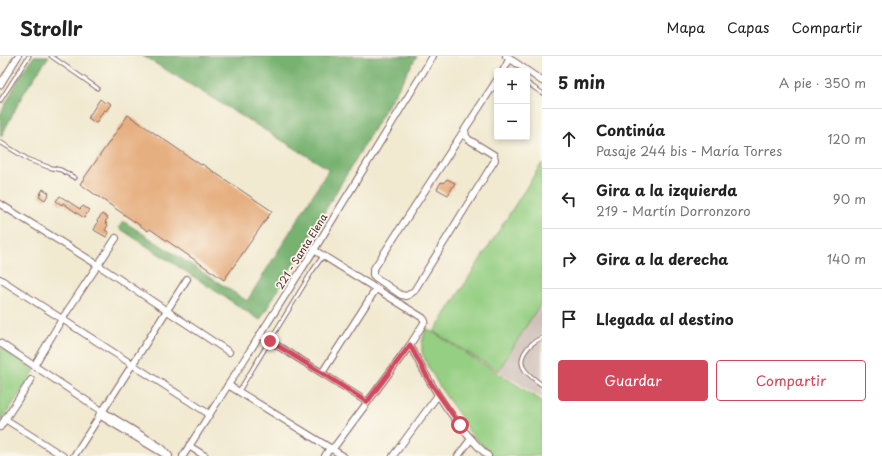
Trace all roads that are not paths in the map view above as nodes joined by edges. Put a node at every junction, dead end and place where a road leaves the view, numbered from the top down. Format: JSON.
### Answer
{"nodes":[{"id":1,"x":18,"y":56,"type":"edge"},
{"id":2,"x":29,"y":56,"type":"edge"},
{"id":3,"x":51,"y":56,"type":"edge"},
{"id":4,"x":433,"y":56,"type":"edge"},
{"id":5,"x":508,"y":57,"type":"edge"},
{"id":6,"x":505,"y":68,"type":"edge"},
{"id":7,"x":542,"y":81,"type":"edge"},
{"id":8,"x":0,"y":85,"type":"edge"},
{"id":9,"x":494,"y":85,"type":"edge"},
{"id":10,"x":530,"y":85,"type":"edge"},
{"id":11,"x":97,"y":88,"type":"dead end"},
{"id":12,"x":542,"y":93,"type":"edge"},
{"id":13,"x":0,"y":101,"type":"edge"},
{"id":14,"x":465,"y":130,"type":"junction"},
{"id":15,"x":0,"y":142,"type":"edge"},
{"id":16,"x":76,"y":178,"type":"dead end"},
{"id":17,"x":0,"y":204,"type":"edge"},
{"id":18,"x":116,"y":238,"type":"dead end"},
{"id":19,"x":314,"y":250,"type":"junction"},
{"id":20,"x":324,"y":256,"type":"junction"},
{"id":21,"x":98,"y":265,"type":"junction"},
{"id":22,"x":0,"y":279,"type":"edge"},
{"id":23,"x":187,"y":279,"type":"dead end"},
{"id":24,"x":376,"y":290,"type":"junction"},
{"id":25,"x":166,"y":311,"type":"junction"},
{"id":26,"x":62,"y":319,"type":"junction"},
{"id":27,"x":260,"y":335,"type":"junction"},
{"id":28,"x":542,"y":338,"type":"edge"},
{"id":29,"x":270,"y":341,"type":"junction"},
{"id":30,"x":0,"y":343,"type":"edge"},
{"id":31,"x":410,"y":345,"type":"junction"},
{"id":32,"x":229,"y":352,"type":"dead end"},
{"id":33,"x":132,"y":364,"type":"junction"},
{"id":34,"x":34,"y":366,"type":"junction"},
{"id":35,"x":322,"y":373,"type":"junction"},
{"id":36,"x":31,"y":380,"type":"dead end"},
{"id":37,"x":228,"y":384,"type":"junction"},
{"id":38,"x":542,"y":385,"type":"edge"},
{"id":39,"x":240,"y":391,"type":"junction"},
{"id":40,"x":438,"y":395,"type":"junction"},
{"id":41,"x":367,"y":402,"type":"junction"},
{"id":42,"x":100,"y":413,"type":"junction"},
{"id":43,"x":209,"y":414,"type":"junction"},
{"id":44,"x":5,"y":419,"type":"junction"},
{"id":45,"x":0,"y":427,"type":"edge"},
{"id":46,"x":471,"y":439,"type":"junction"},
{"id":47,"x":189,"y":446,"type":"junction"},
{"id":48,"x":332,"y":449,"type":"junction"},
{"id":49,"x":63,"y":456,"type":"edge"},
{"id":50,"x":74,"y":456,"type":"edge"},
{"id":51,"x":168,"y":456,"type":"edge"},
{"id":52,"x":183,"y":456,"type":"edge"},
{"id":53,"x":205,"y":456,"type":"edge"},
{"id":54,"x":325,"y":456,"type":"edge"},
{"id":55,"x":343,"y":456,"type":"edge"},
{"id":56,"x":393,"y":456,"type":"edge"},
{"id":57,"x":458,"y":456,"type":"edge"},
{"id":58,"x":488,"y":456,"type":"edge"}],
"edges":[{"from":1,"to":8,"type":"street"},
{"from":2,"to":13,"type":"lane"},
{"from":3,"to":11,"type":"lane"},
{"from":4,"to":19,"type":"street","name":"221 - Santa Elena"},
{"from":5,"to":6,"type":"street"},
{"from":5,"to":7,"type":"street"},
{"from":9,"to":14,"type":"street"},
{"from":10,"to":12,"type":"lane"},
{"from":14,"to":14,"type":"street"},
{"from":15,"to":16,"type":"lane"},
{"from":17,"to":21,"type":"street"},
{"from":18,"to":21,"type":"street"},
{"from":19,"to":20,"type":"street"},
{"from":19,"to":27,"type":"street","name":"221 - Santa Elena"},
{"from":20,"to":24,"type":"street"},
{"from":20,"to":29,"type":"lane","name":"221 - Santa Elena"},
{"from":21,"to":25,"type":"street"},
{"from":21,"to":26,"type":"street"},
{"from":22,"to":26,"type":"street"},
{"from":23,"to":25,"type":"street"},
{"from":24,"to":31,"type":"street"},
{"from":24,"to":35,"type":"street"},
{"from":25,"to":32,"type":"street"},
{"from":25,"to":33,"type":"street"},
{"from":26,"to":33,"type":"street"},
{"from":26,"to":34,"type":"street"},
{"from":27,"to":29,"type":"street"},
{"from":27,"to":37,"type":"street","name":"221 - Santa Elena"},
{"from":28,"to":38,"type":"lane"},
{"from":29,"to":35,"type":"street"},
{"from":29,"to":39,"type":"lane","name":"221 - Santa Elena"},
{"from":30,"to":34,"type":"street"},
{"from":31,"to":40,"type":"street"},
{"from":31,"to":41,"type":"street"},
{"from":33,"to":42,"type":"street"},
{"from":33,"to":43,"type":"street"},
{"from":34,"to":42,"type":"street"},
{"from":35,"to":41,"type":"street"},
{"from":36,"to":44,"type":"street"},
{"from":37,"to":39,"type":"street"},
{"from":37,"to":43,"type":"street","name":"221 - Santa Elena"},
{"from":39,"to":48,"type":"street"},
{"from":40,"to":46,"type":"street"},
{"from":40,"to":56,"type":"street"},
{"from":41,"to":48,"type":"street"},
{"from":42,"to":50,"type":"street"},
{"from":42,"to":51,"type":"street"},
{"from":43,"to":47,"type":"street","name":"221 - Santa Elena"},
{"from":44,"to":45,"type":"street"},
{"from":44,"to":49,"type":"street"},
{"from":46,"to":57,"type":"street"},
{"from":46,"to":58,"type":"street"},
{"from":47,"to":52,"type":"street","name":"221 - Santa Elena"},
{"from":47,"to":53,"type":"street"},
{"from":48,"to":54,"type":"street"},
{"from":48,"to":55,"type":"street"}]}
